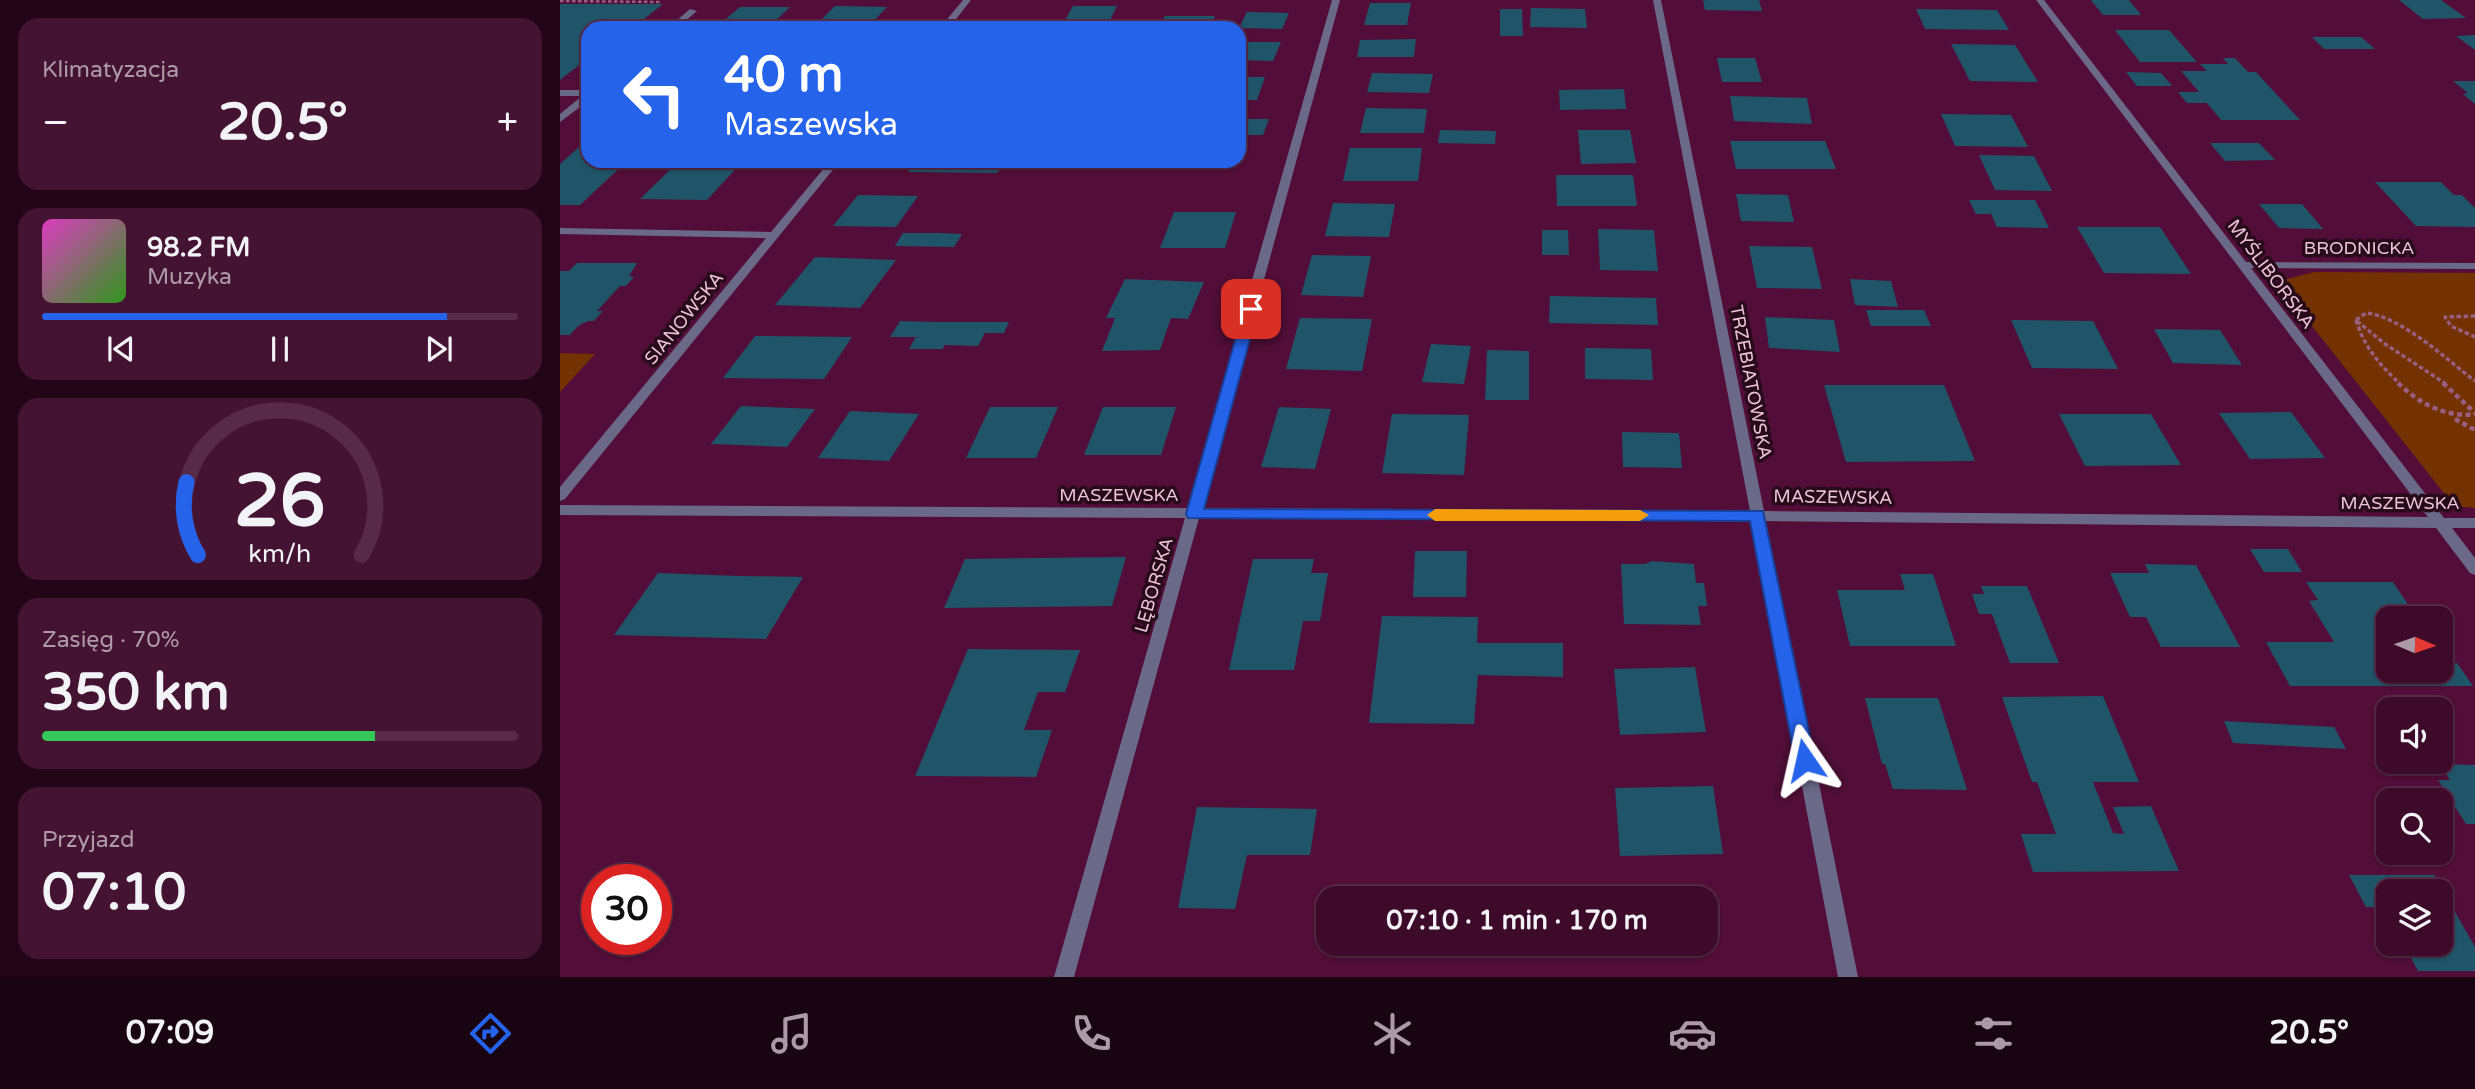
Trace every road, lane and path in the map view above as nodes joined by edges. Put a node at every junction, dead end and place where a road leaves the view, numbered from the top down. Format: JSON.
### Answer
{"nodes":[{"id":1,"x":967,"y":0,"type":"edge"},
{"id":2,"x":1336,"y":0,"type":"edge"},
{"id":3,"x":1657,"y":0,"type":"edge"},
{"id":4,"x":2040,"y":0,"type":"edge"},
{"id":5,"x":560,"y":1,"type":"edge"},
{"id":6,"x":693,"y":11,"type":"joint"},
{"id":7,"x":681,"y":21,"type":"edge"},
{"id":8,"x":950,"y":21,"type":"edge"},
{"id":9,"x":560,"y":93,"type":"edge"},
{"id":10,"x":581,"y":94,"type":"edge"},
{"id":11,"x":581,"y":101,"type":"edge"},
{"id":12,"x":560,"y":119,"type":"edge"},
{"id":13,"x":829,"y":168,"type":"edge"},
{"id":14,"x":560,"y":231,"type":"edge"},
{"id":15,"x":775,"y":235,"type":"junction"},
{"id":16,"x":2243,"y":265,"type":"junction"},
{"id":17,"x":2475,"y":266,"type":"edge"},
{"id":18,"x":2475,"y":316,"type":"edge"},
{"id":19,"x":2356,"y":320,"type":"junction"},
{"id":20,"x":2475,"y":337,"type":"edge"},
{"id":21,"x":2474,"y":378,"type":"edge"},
{"id":22,"x":2475,"y":413,"type":"edge"},
{"id":23,"x":2451,"y":417,"type":"junction"},
{"id":24,"x":2475,"y":430,"type":"edge"},
{"id":25,"x":560,"y":496,"type":"edge"},
{"id":26,"x":560,"y":510,"type":"edge"},
{"id":27,"x":1194,"y":514,"type":"junction"},
{"id":28,"x":1758,"y":516,"type":"junction"},
{"id":29,"x":2440,"y":523,"type":"junction"},
{"id":30,"x":2475,"y":523,"type":"edge"},
{"id":31,"x":2475,"y":569,"type":"edge"},
{"id":32,"x":1064,"y":977,"type":"edge"},
{"id":33,"x":1848,"y":977,"type":"edge"}],
"edges":[{"from":1,"to":8,"type":"street"},
{"from":2,"to":27,"type":"street","name":"LĘBORSKA"},
{"from":3,"to":28,"type":"street","name":"TRZEBIATOWSKA"},
{"from":4,"to":16,"type":"street","name":"MYŚLIBORSKA"},
{"from":5,"to":6,"type":"path"},
{"from":6,"to":7,"type":"street"},
{"from":9,"to":10,"type":"street"},
{"from":11,"to":12,"type":"street"},
{"from":13,"to":15,"type":"street","name":"SIANOWSKA"},
{"from":14,"to":15,"type":"street"},
{"from":15,"to":25,"type":"street","name":"SIANOWSKA"},
{"from":16,"to":17,"type":"street","name":"BRODNICKA"},
{"from":16,"to":29,"type":"street","name":"MYŚLIBORSKA"},
{"from":18,"to":20,"type":"path"},
{"from":19,"to":21,"type":"path"},
{"from":19,"to":22,"type":"path"},
{"from":19,"to":23,"type":"path"},
{"from":22,"to":23,"type":"path"},
{"from":23,"to":24,"type":"path"},
{"from":26,"to":27,"type":"street","name":"MASZEWSKA"},
{"from":27,"to":28,"type":"street","name":"MASZEWSKA"},
{"from":27,"to":32,"type":"street","name":"LĘBORSKA"},
{"from":28,"to":29,"type":"street","name":"MASZEWSKA"},
{"from":28,"to":33,"type":"street","name":"TRZEBIATOWSKA"},
{"from":29,"to":30,"type":"street","name":"MASZEWSKA"},
{"from":29,"to":31,"type":"street","name":"MYŚLIBORSKA"}]}
